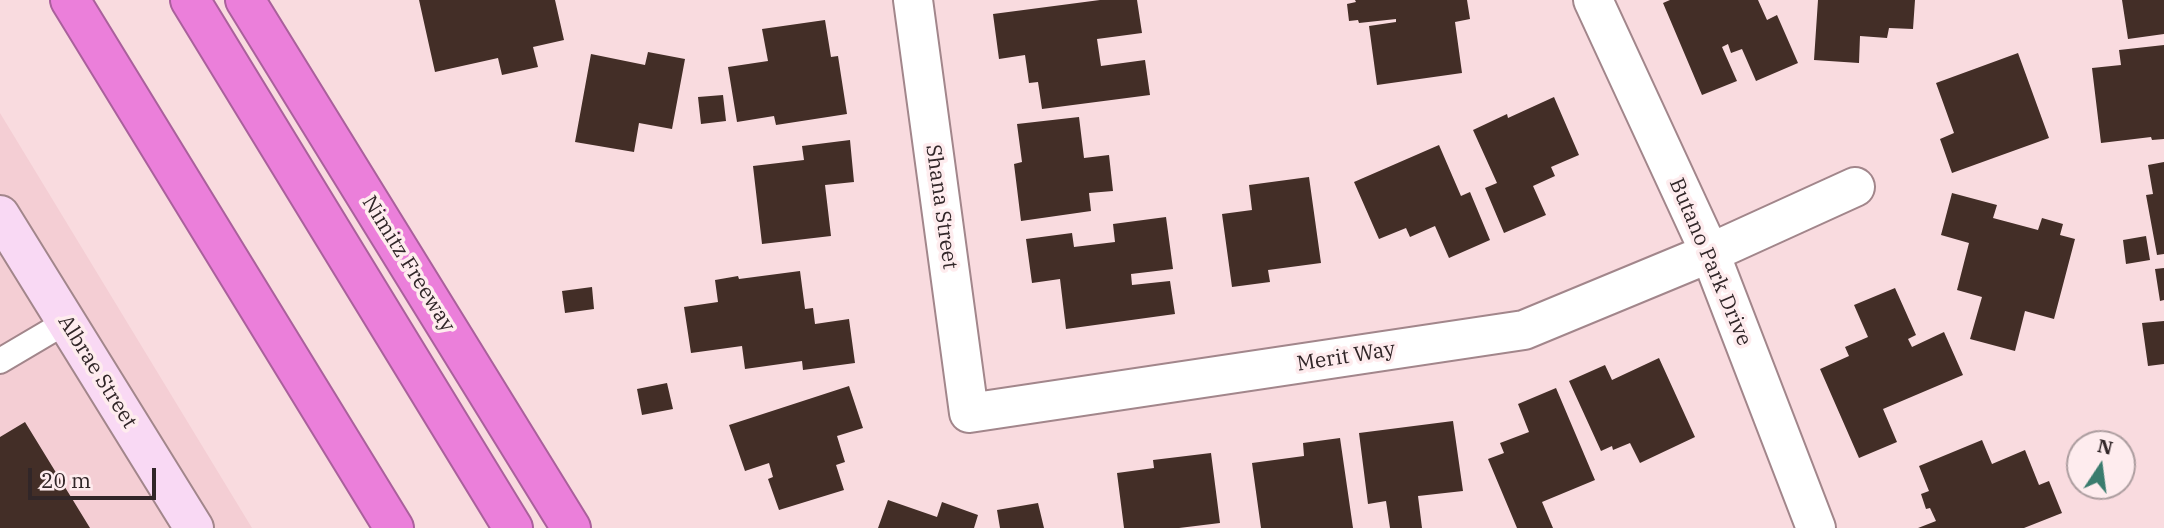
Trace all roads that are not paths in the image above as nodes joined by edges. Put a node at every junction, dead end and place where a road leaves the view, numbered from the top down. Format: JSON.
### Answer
{"nodes":[{"id":1,"x":70,"y":0,"type":"edge"},
{"id":2,"x":190,"y":0,"type":"edge"},
{"id":3,"x":245,"y":0,"type":"edge"},
{"id":4,"x":913,"y":0,"type":"edge"},
{"id":5,"x":1593,"y":0,"type":"edge"},
{"id":6,"x":1855,"y":187,"type":"dead end"},
{"id":7,"x":0,"y":215,"type":"edge"},
{"id":8,"x":1710,"y":253,"type":"junction"},
{"id":9,"x":66,"y":322,"type":"junction"},
{"id":10,"x":0,"y":362,"type":"edge"},
{"id":11,"x":969,"y":413,"type":"joint"},
{"id":12,"x":184,"y":525,"type":"edge"},
{"id":13,"x":394,"y":528,"type":"edge"},
{"id":14,"x":513,"y":528,"type":"edge"},
{"id":15,"x":571,"y":528,"type":"edge"},
{"id":16,"x":1816,"y":528,"type":"edge"}],
"edges":[{"from":1,"to":13,"type":"highway"},
{"from":2,"to":14,"type":"highway"},
{"from":3,"to":15,"type":"highway","name":"Nimitz Freeway"},
{"from":4,"to":11,"type":"street","name":"Shana Street"},
{"from":5,"to":8,"type":"street","name":"Butano Park Drive"},
{"from":6,"to":8,"type":"street","name":"Merit Way"},
{"from":7,"to":9,"type":"street","name":"Albrae Street"},
{"from":8,"to":11,"type":"street","name":"Merit Way"},
{"from":8,"to":16,"type":"street","name":"Butano Park Drive"},
{"from":9,"to":10,"type":"lane"},
{"from":9,"to":12,"type":"street","name":"Albrae Street"}]}
